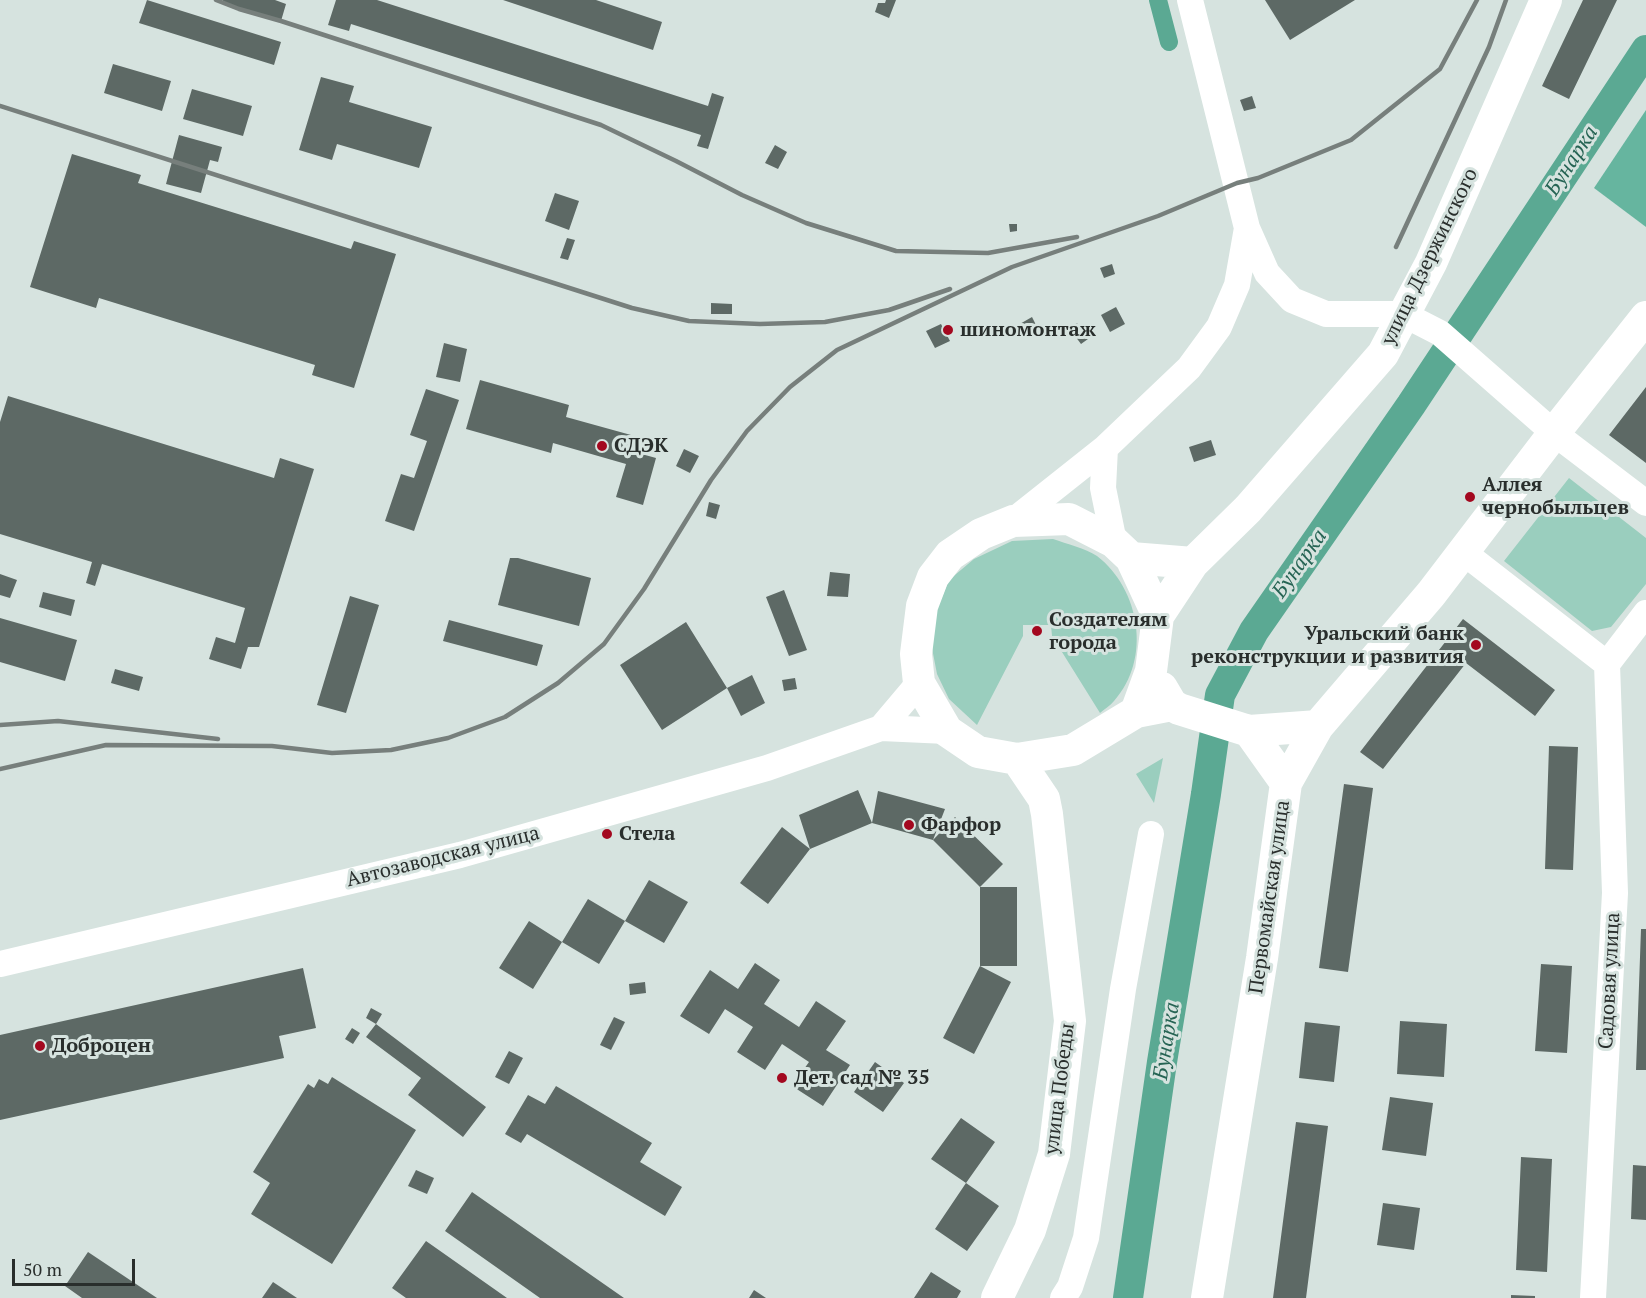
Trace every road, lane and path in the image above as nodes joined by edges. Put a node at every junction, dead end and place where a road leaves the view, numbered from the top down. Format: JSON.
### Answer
{"nodes":[{"id":1,"x":1190,"y":0,"type":"edge"},
{"id":2,"x":1546,"y":0,"type":"edge"},
{"id":3,"x":1247,"y":228,"type":"junction"},
{"id":4,"x":1403,"y":314,"type":"junction"},
{"id":5,"x":1646,"y":317,"type":"edge"},
{"id":6,"x":1554,"y":433,"type":"junction"},
{"id":7,"x":1105,"y":448,"type":"junction"},
{"id":8,"x":1646,"y":503,"type":"edge"},
{"id":9,"x":1013,"y":521,"type":"junction"},
{"id":10,"x":1122,"y":550,"type":"junction"},
{"id":11,"x":1462,"y":552,"type":"junction"},
{"id":12,"x":1193,"y":563,"type":"junction"},
{"id":13,"x":1646,"y":613,"type":"edge"},
{"id":14,"x":1158,"y":616,"type":"junction"},
{"id":15,"x":1607,"y":664,"type":"junction"},
{"id":16,"x":1151,"y":671,"type":"junction"},
{"id":17,"x":919,"y":683,"type":"junction"},
{"id":18,"x":1184,"y":710,"type":"junction"},
{"id":19,"x":1136,"y":712,"type":"junction"},
{"id":20,"x":1318,"y":726,"type":"junction"},
{"id":21,"x":881,"y":728,"type":"junction"},
{"id":22,"x":1244,"y":729,"type":"junction"},
{"id":23,"x":947,"y":731,"type":"junction"},
{"id":24,"x":1073,"y":750,"type":"junction"},
{"id":25,"x":1017,"y":759,"type":"junction"},
{"id":26,"x":1286,"y":783,"type":"junction"},
{"id":27,"x":1044,"y":799,"type":"junction"},
{"id":28,"x":1151,"y":834,"type":"dead end"},
{"id":29,"x":0,"y":964,"type":"edge"},
{"id":30,"x":998,"y":1298,"type":"edge"},
{"id":31,"x":1063,"y":1298,"type":"edge"},
{"id":32,"x":1207,"y":1298,"type":"edge"},
{"id":33,"x":1593,"y":1298,"type":"edge"}],
"edges":[{"from":1,"to":3,"type":"street"},
{"from":2,"to":4,"type":"main road","name":"улица Дзержинского"},
{"from":3,"to":4,"type":"street"},
{"from":3,"to":7,"type":"street"},
{"from":4,"to":6,"type":"street"},
{"from":4,"to":12,"type":"main road","name":"улица Дзержинского"},
{"from":5,"to":6,"type":"main road"},
{"from":6,"to":8,"type":"street"},
{"from":6,"to":11,"type":"main road","name":"Первомайская улица"},
{"from":7,"to":9,"type":"street"},
{"from":7,"to":10,"type":"street"},
{"from":9,"to":10,"type":"main road"},
{"from":9,"to":17,"type":"main road"},
{"from":10,"to":12,"type":"main road"},
{"from":10,"to":14,"type":"main road"},
{"from":11,"to":15,"type":"street"},
{"from":11,"to":20,"type":"main road","name":"Первомайская улица"},
{"from":12,"to":14,"type":"main road","name":"улица Дзержинского"},
{"from":13,"to":15,"type":"street"},
{"from":14,"to":16,"type":"main road"},
{"from":15,"to":33,"type":"street","name":"Садовая улица"},
{"from":16,"to":18,"type":"main road"},
{"from":16,"to":19,"type":"main road"},
{"from":17,"to":21,"type":"street"},
{"from":17,"to":23,"type":"main road"},
{"from":18,"to":19,"type":"main road"},
{"from":18,"to":22,"type":"main road"},
{"from":19,"to":24,"type":"main road"},
{"from":20,"to":22,"type":"main road"},
{"from":20,"to":26,"type":"main road","name":"Первомайская улица"},
{"from":21,"to":23,"type":"street"},
{"from":21,"to":29,"type":"street","name":"Автозаводская улица"},
{"from":22,"to":26,"type":"main road"},
{"from":23,"to":25,"type":"main road"},
{"from":24,"to":25,"type":"main road"},
{"from":24,"to":27,"type":"main road"},
{"from":25,"to":27,"type":"main road"},
{"from":26,"to":32,"type":"main road","name":"Первомайская улица"},
{"from":27,"to":30,"type":"main road","name":"улица Победы"},
{"from":28,"to":31,"type":"street"}]}
